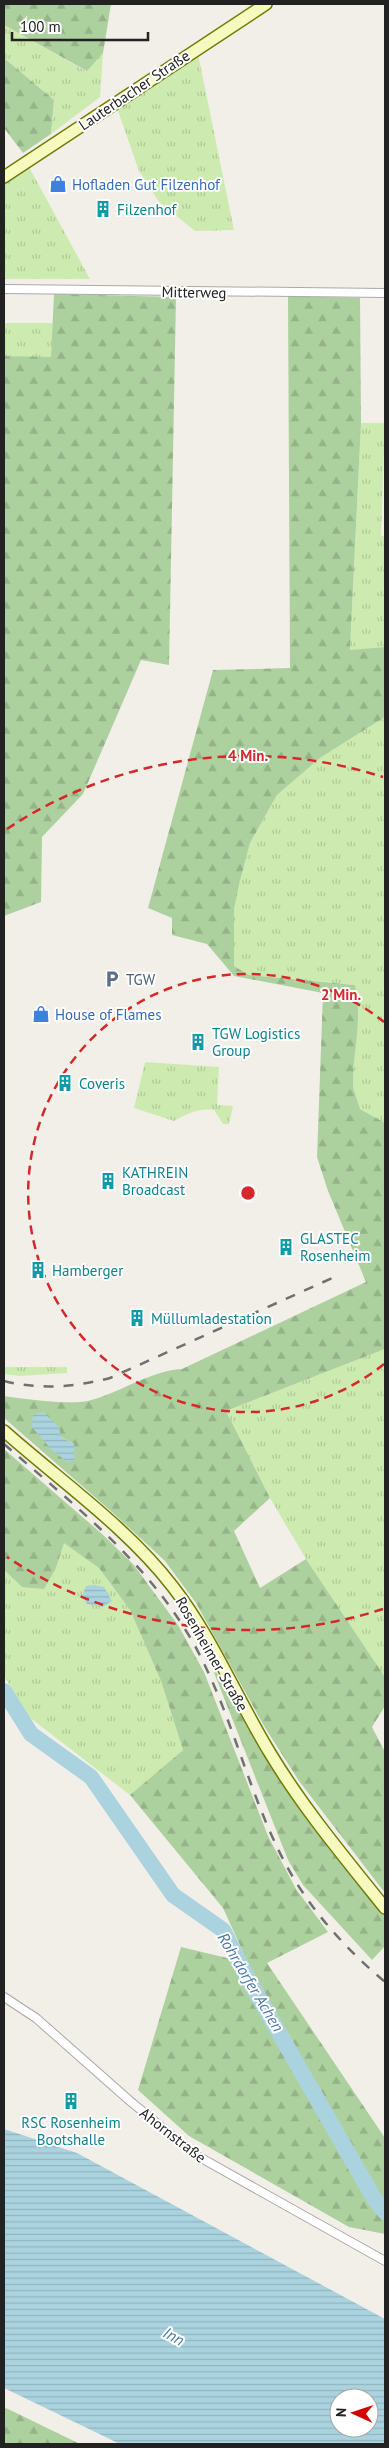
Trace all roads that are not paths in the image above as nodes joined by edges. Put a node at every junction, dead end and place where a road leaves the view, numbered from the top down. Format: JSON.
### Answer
{"nodes":[{"id":1,"x":266,"y":4,"type":"edge"},
{"id":2,"x":4,"y":177,"type":"edge"},
{"id":3,"x":4,"y":289,"type":"edge"},
{"id":4,"x":385,"y":293,"type":"edge"},
{"id":5,"x":4,"y":1431,"type":"edge"},
{"id":6,"x":385,"y":1908,"type":"edge"},
{"id":7,"x":4,"y":1997,"type":"edge"},
{"id":8,"x":385,"y":2261,"type":"edge"}],
"edges":[{"from":1,"to":2,"type":"main road","name":"Lauterbacher Straße"},
{"from":3,"to":4,"type":"street","name":"Mitterweg"},
{"from":5,"to":6,"type":"main road","name":"Rosenheimer Straße"},
{"from":7,"to":8,"type":"street","name":"Ahornstraße"}]}
